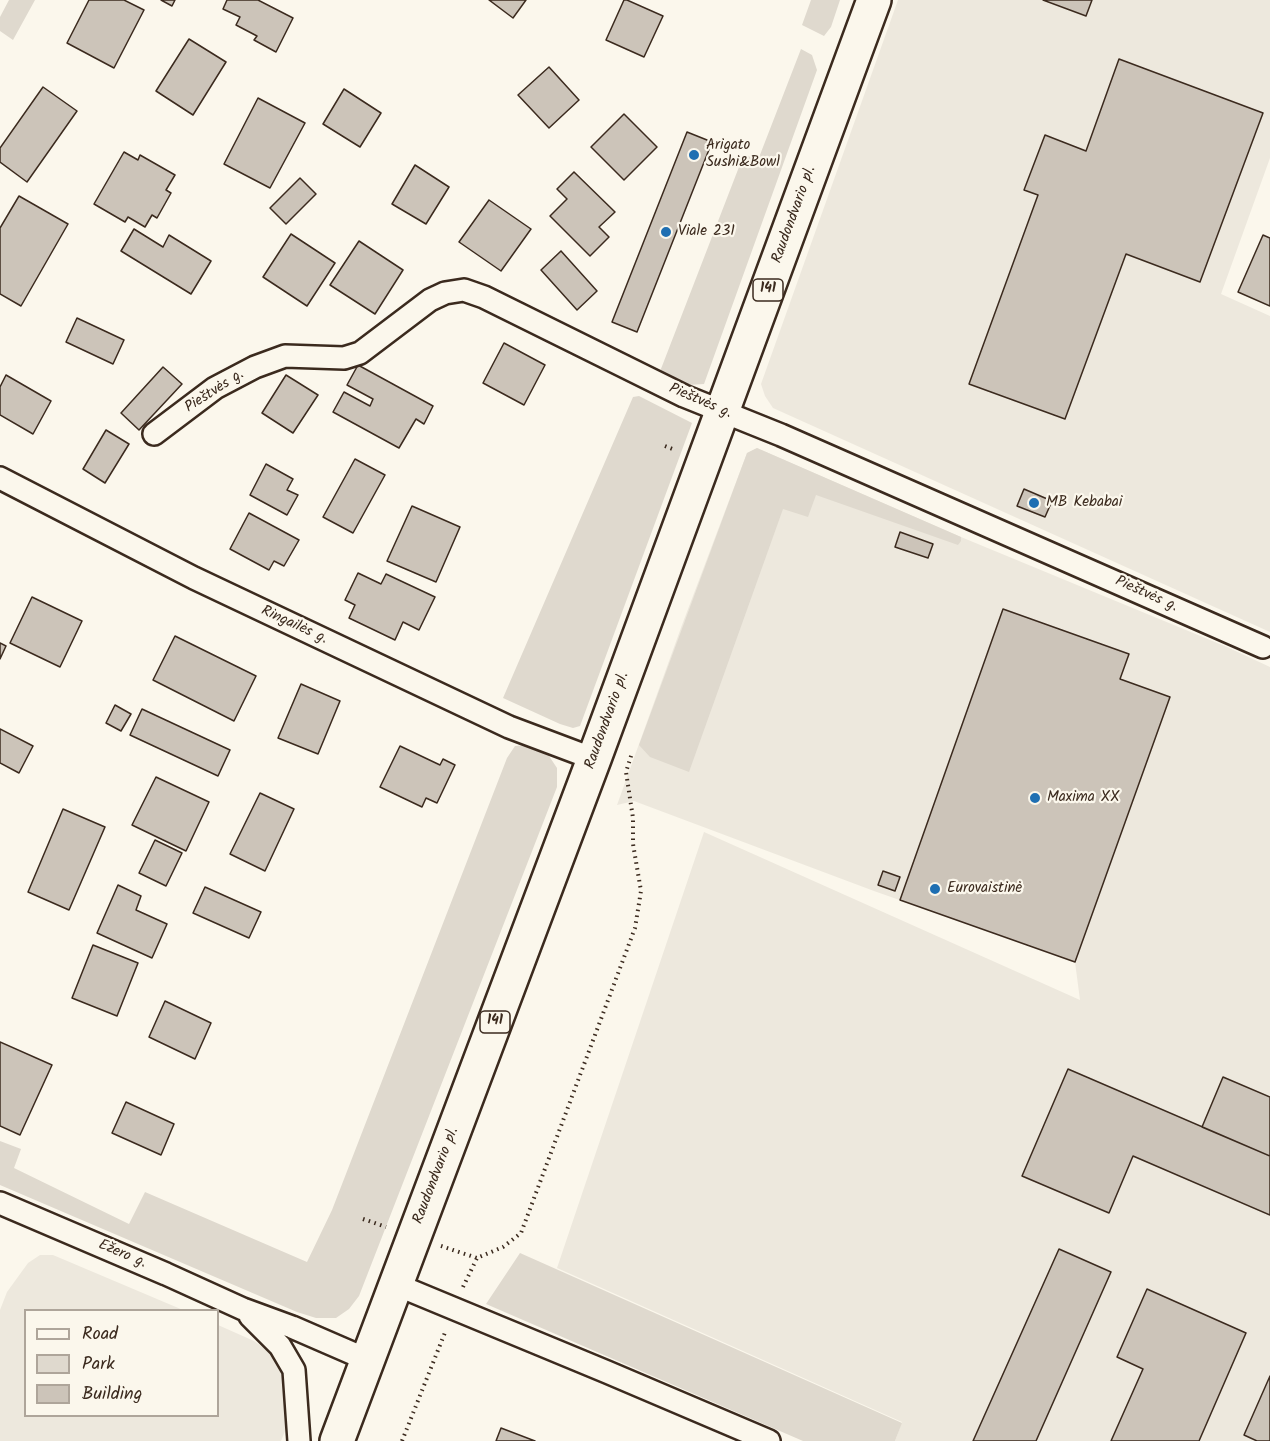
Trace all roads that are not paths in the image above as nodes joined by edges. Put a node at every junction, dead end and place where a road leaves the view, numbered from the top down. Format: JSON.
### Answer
{"nodes":[{"id":1,"x":874,"y":0,"type":"edge"},
{"id":2,"x":723,"y":412,"type":"junction"},
{"id":3,"x":154,"y":434,"type":"dead end"},
{"id":4,"x":0,"y":478,"type":"edge"},
{"id":5,"x":1263,"y":647,"type":"dead end"},
{"id":6,"x":594,"y":759,"type":"junction"},
{"id":7,"x":0,"y":1203,"type":"edge"},
{"id":8,"x":397,"y":1285,"type":"junction"},
{"id":9,"x":243,"y":1309,"type":"junction"},
{"id":10,"x":368,"y":1360,"type":"junction"},
{"id":11,"x":299,"y":1441,"type":"edge"},
{"id":12,"x":337,"y":1441,"type":"edge"},
{"id":13,"x":769,"y":1441,"type":"edge"}],
"edges":[{"from":1,"to":2,"type":"main road","name":"Raudondvario pl.","number":"141"},
{"from":2,"to":3,"type":"street","name":"Pieštvės g."},
{"from":2,"to":5,"type":"street","name":"Pieštvės g."},
{"from":2,"to":6,"type":"main road","name":"Raudondvario pl.","number":"141"},
{"from":4,"to":6,"type":"street","name":"Ringailės g."},
{"from":6,"to":8,"type":"main road","name":"Raudondvario pl.","number":"141"},
{"from":7,"to":9,"type":"street","name":"Ežero g."},
{"from":8,"to":10,"type":"main road","name":"Raudondvario pl.","number":"141"},
{"from":8,"to":13,"type":"street"},
{"from":9,"to":10,"type":"street","name":"Ežero g."},
{"from":9,"to":11,"type":"street","name":"Ežero g."},
{"from":10,"to":12,"type":"main road","name":"Raudondvario pl.","number":"141"}]}
